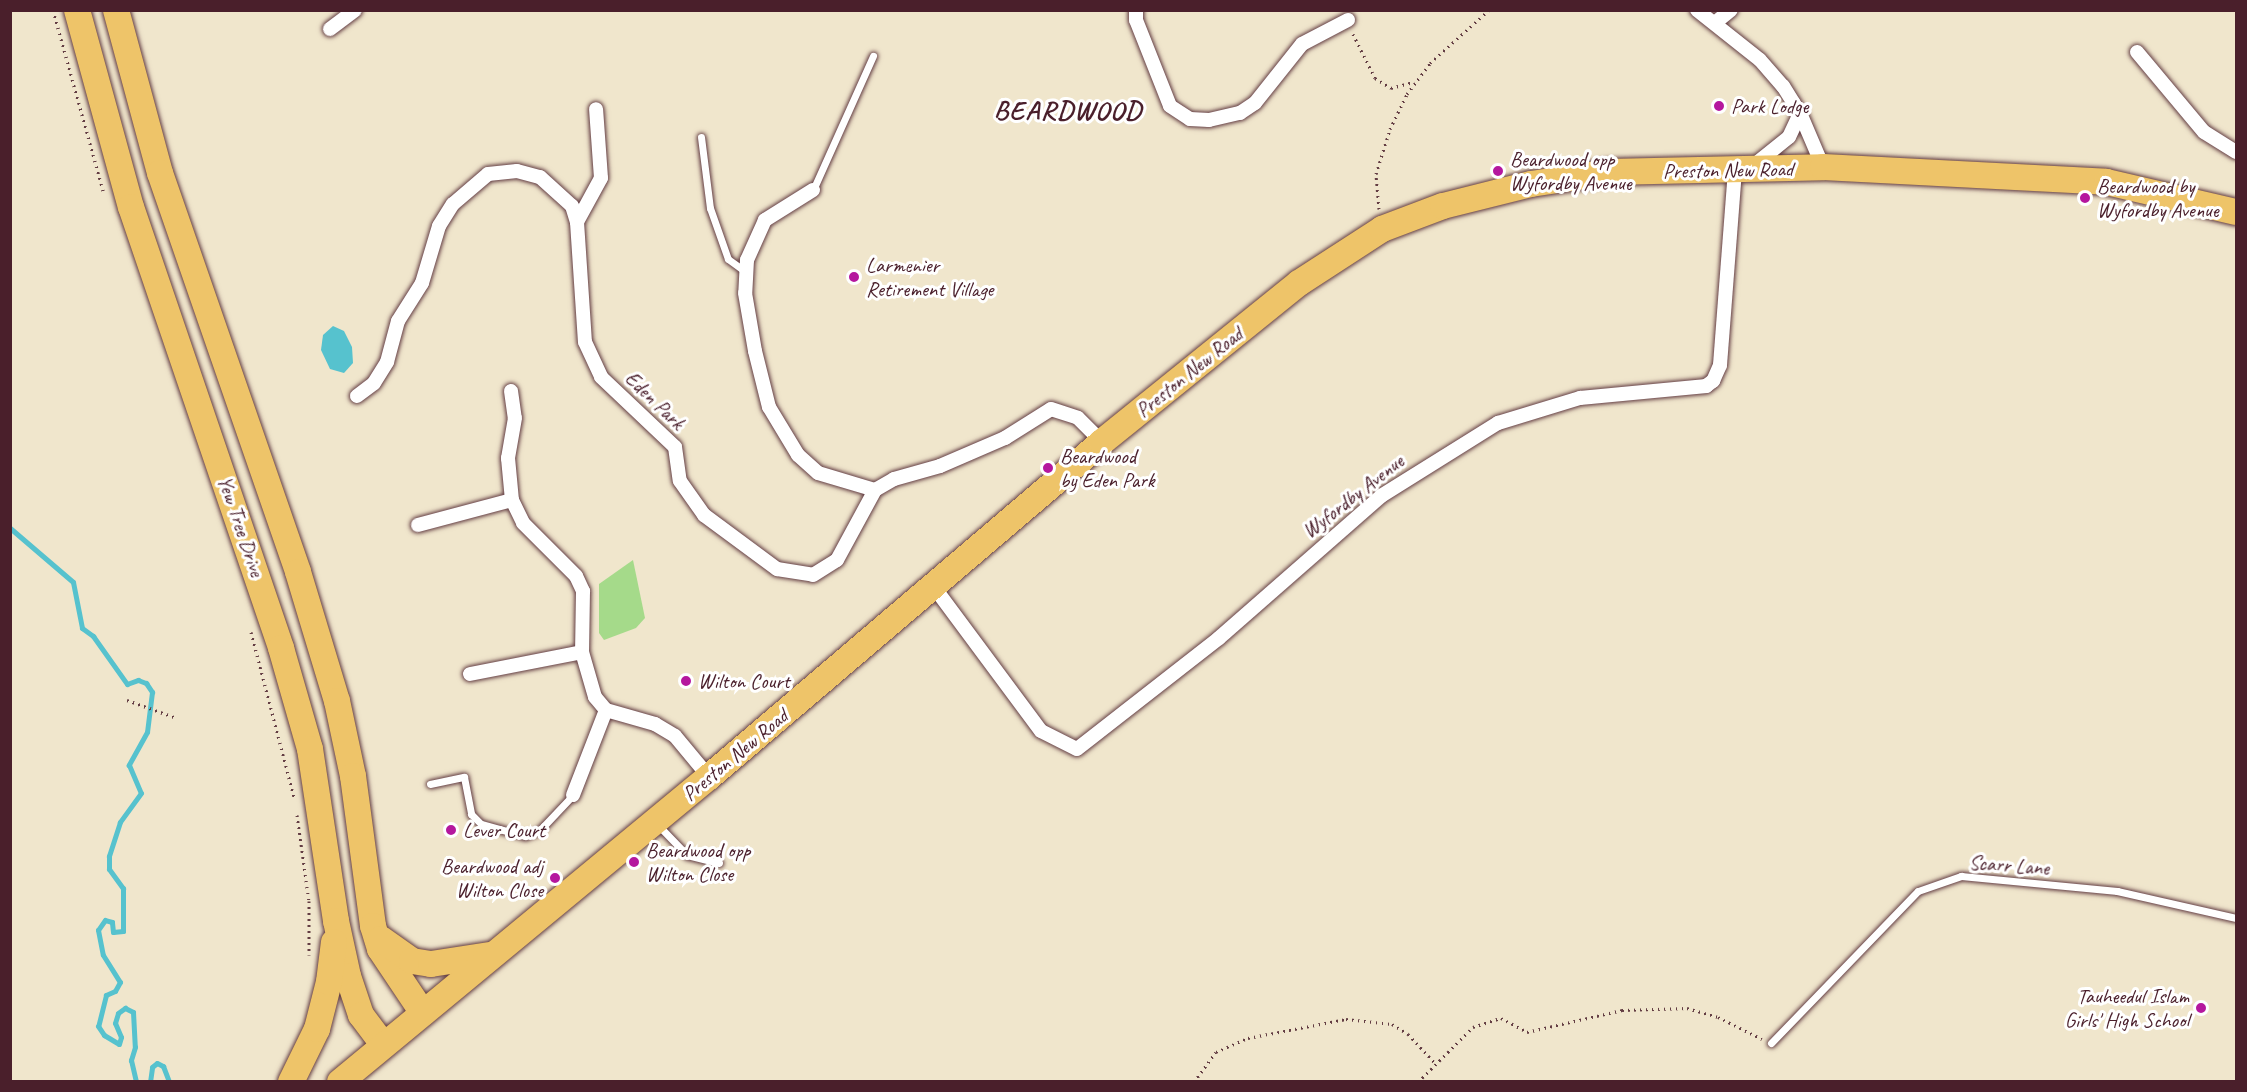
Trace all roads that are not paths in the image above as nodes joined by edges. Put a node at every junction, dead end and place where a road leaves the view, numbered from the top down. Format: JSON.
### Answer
{"nodes":[{"id":1,"x":77,"y":10,"type":"edge"},
{"id":2,"x":116,"y":10,"type":"edge"},
{"id":3,"x":355,"y":10,"type":"edge"},
{"id":4,"x":1136,"y":10,"type":"edge"},
{"id":5,"x":1697,"y":10,"type":"edge"},
{"id":6,"x":1731,"y":10,"type":"edge"},
{"id":7,"x":1348,"y":20,"type":"road end"},
{"id":8,"x":1716,"y":22,"type":"junction"},
{"id":9,"x":330,"y":29,"type":"dead end"},
{"id":10,"x":2137,"y":52,"type":"dead end"},
{"id":11,"x":873,"y":56,"type":"dead end"},
{"id":12,"x":597,"y":109,"type":"dead end"},
{"id":13,"x":1800,"y":113,"type":"junction"},
{"id":14,"x":700,"y":137,"type":"dead end"},
{"id":15,"x":2236,"y":152,"type":"edge"},
{"id":16,"x":1823,"y":167,"type":"junction"},
{"id":17,"x":1741,"y":170,"type":"junction"},
{"id":18,"x":813,"y":190,"type":"joint"},
{"id":19,"x":2236,"y":212,"type":"edge"},
{"id":20,"x":577,"y":222,"type":"junction"},
{"id":21,"x":746,"y":272,"type":"junction"},
{"id":22,"x":511,"y":391,"type":"dead end"},
{"id":23,"x":357,"y":396,"type":"dead end"},
{"id":24,"x":1102,"y":442,"type":"junction"},
{"id":25,"x":875,"y":490,"type":"junction"},
{"id":26,"x":512,"y":500,"type":"junction"},
{"id":27,"x":417,"y":525,"type":"dead end"},
{"id":28,"x":934,"y":588,"type":"junction"},
{"id":29,"x":582,"y":652,"type":"junction"},
{"id":30,"x":470,"y":675,"type":"dead end"},
{"id":31,"x":606,"y":711,"type":"junction"},
{"id":32,"x":709,"y":777,"type":"junction"},
{"id":33,"x":430,"y":784,"type":"dead end"},
{"id":34,"x":573,"y":795,"type":"joint"},
{"id":35,"x":655,"y":822,"type":"junction"},
{"id":36,"x":719,"y":863,"type":"dead end"},
{"id":37,"x":2236,"y":918,"type":"edge"},
{"id":38,"x":336,"y":921,"type":"junction"},
{"id":39,"x":376,"y":935,"type":"junction"},
{"id":40,"x":492,"y":954,"type":"junction"},
{"id":41,"x":423,"y":1013,"type":"junction"},
{"id":42,"x":1771,"y":1043,"type":"road end"},
{"id":43,"x":383,"y":1044,"type":"junction"},
{"id":44,"x":291,"y":1082,"type":"edge"},
{"id":45,"x":340,"y":1082,"type":"edge"}],
"edges":[{"from":1,"to":38,"type":"highway","name":"Yew Tree Drive"},
{"from":2,"to":39,"type":"highway","name":"Yew Tree Drive"},
{"from":3,"to":9,"type":"street"},
{"from":4,"to":7,"type":"street"},
{"from":5,"to":8,"type":"street"},
{"from":6,"to":8,"type":"street"},
{"from":8,"to":13,"type":"street"},
{"from":10,"to":15,"type":"street"},
{"from":11,"to":18,"type":"lane"},
{"from":12,"to":20,"type":"street"},
{"from":13,"to":16,"type":"street"},
{"from":13,"to":17,"type":"street"},
{"from":14,"to":21,"type":"lane"},
{"from":16,"to":17,"type":"highway","name":"Preston New Road"},
{"from":16,"to":19,"type":"highway","name":"Preston New Road"},
{"from":17,"to":24,"type":"highway","name":"Preston New Road"},
{"from":17,"to":28,"type":"street","name":"Wyfordby Avenue"},
{"from":18,"to":21,"type":"street"},
{"from":20,"to":23,"type":"street","name":"Eden Park"},
{"from":20,"to":25,"type":"street","name":"Eden Park"},
{"from":21,"to":25,"type":"street"},
{"from":22,"to":26,"type":"street"},
{"from":24,"to":25,"type":"street"},
{"from":24,"to":28,"type":"highway","name":"Preston New Road"},
{"from":26,"to":27,"type":"street"},
{"from":26,"to":29,"type":"street"},
{"from":28,"to":32,"type":"highway","name":"Preston New Road"},
{"from":29,"to":30,"type":"street"},
{"from":29,"to":31,"type":"street"},
{"from":31,"to":32,"type":"street"},
{"from":31,"to":34,"type":"street"},
{"from":32,"to":35,"type":"highway","name":"Preston New Road"},
{"from":33,"to":34,"type":"lane"},
{"from":35,"to":36,"type":"lane"},
{"from":35,"to":40,"type":"highway","name":"Preston New Road"},
{"from":37,"to":42,"type":"lane","name":"Scarr Lane"},
{"from":38,"to":43,"type":"highway","name":"Yew Tree Drive"},
{"from":38,"to":44,"type":"highway"},
{"from":39,"to":40,"type":"highway"},
{"from":39,"to":41,"type":"highway","name":"Yew Tree Drive"},
{"from":40,"to":41,"type":"highway","name":"Preston New Road"},
{"from":41,"to":43,"type":"highway","name":"Preston New Road"},
{"from":43,"to":45,"type":"highway","name":"Preston New Road"}]}
